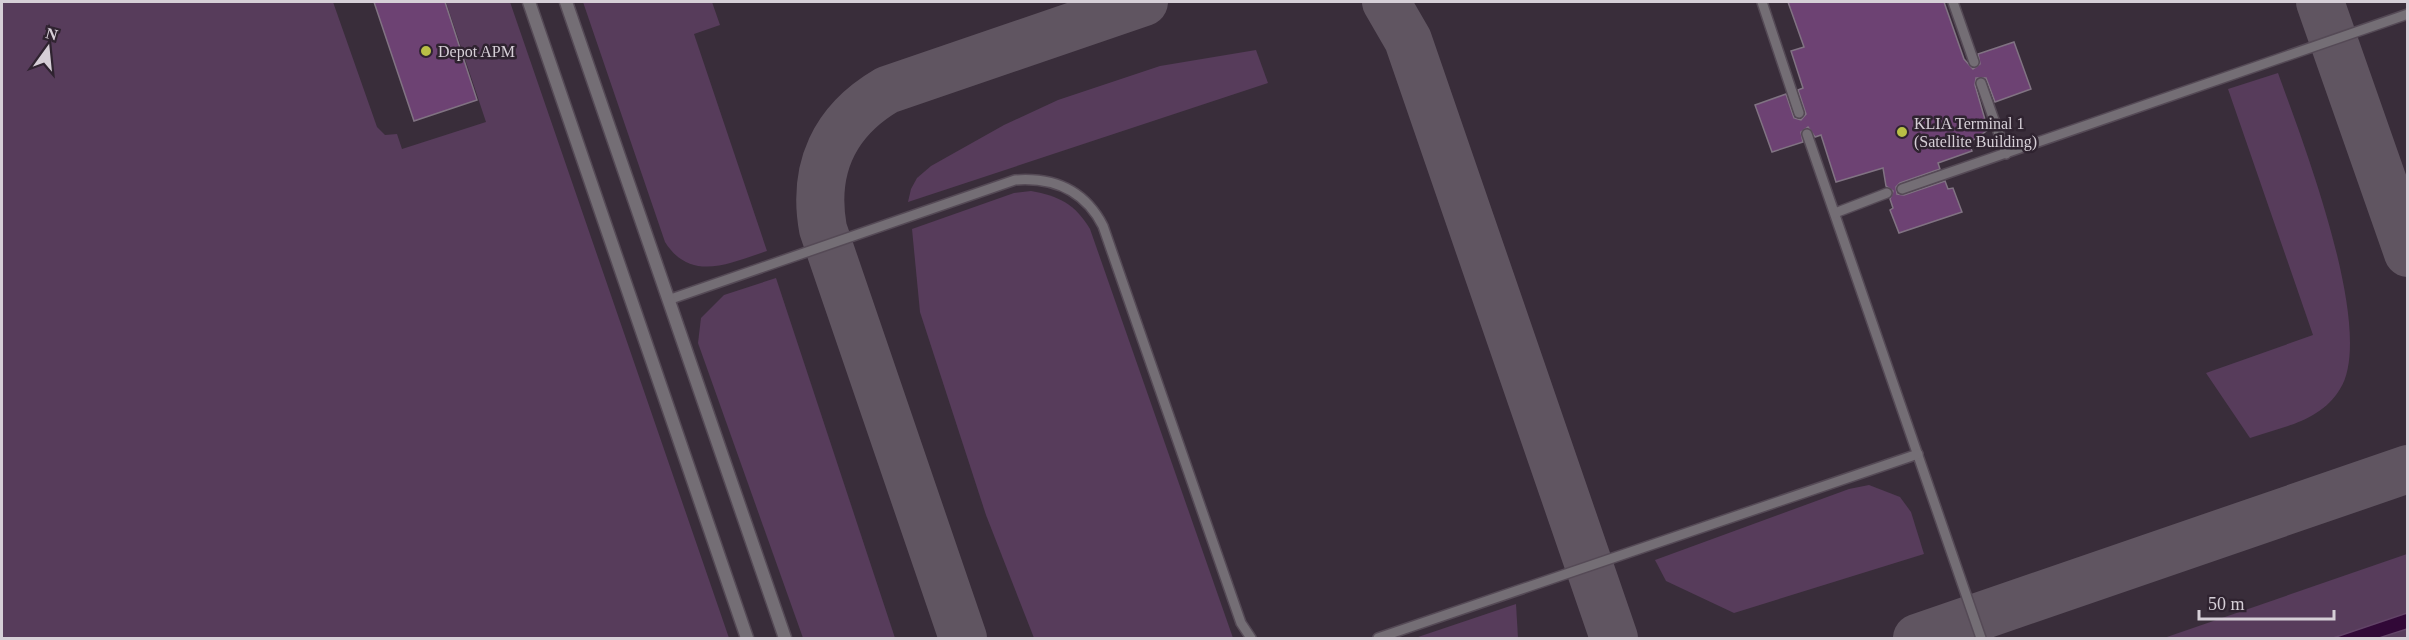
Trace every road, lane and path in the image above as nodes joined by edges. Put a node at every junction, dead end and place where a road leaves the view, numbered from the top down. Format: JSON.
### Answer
{"nodes":[{"id":1,"x":529,"y":2,"type":"edge"},
{"id":2,"x":566,"y":2,"type":"edge"},
{"id":3,"x":1762,"y":2,"type":"edge"},
{"id":4,"x":1953,"y":2,"type":"edge"},
{"id":5,"x":2408,"y":14,"type":"edge"},
{"id":6,"x":1974,"y":62,"type":"dead end"},
{"id":7,"x":1981,"y":83,"type":"dead end"},
{"id":8,"x":1799,"y":113,"type":"dead end"},
{"id":9,"x":1807,"y":134,"type":"dead end"},
{"id":10,"x":2006,"y":154,"type":"junction"},
{"id":11,"x":1902,"y":189,"type":"dead end"},
{"id":12,"x":1887,"y":193,"type":"dead end"},
{"id":13,"x":1835,"y":213,"type":"junction"},
{"id":14,"x":668,"y":300,"type":"junction"},
{"id":15,"x":1918,"y":454,"type":"junction"},
{"id":16,"x":747,"y":639,"type":"edge"},
{"id":17,"x":785,"y":639,"type":"edge"},
{"id":18,"x":1251,"y":639,"type":"edge"},
{"id":19,"x":1378,"y":639,"type":"edge"},
{"id":20,"x":1982,"y":639,"type":"edge"}],
"edges":[{"from":1,"to":16,"type":"street"},
{"from":2,"to":14,"type":"street"},
{"from":3,"to":8,"type":"lane"},
{"from":4,"to":6,"type":"lane"},
{"from":5,"to":10,"type":"lane"},
{"from":7,"to":10,"type":"lane"},
{"from":9,"to":13,"type":"lane"},
{"from":10,"to":11,"type":"lane"},
{"from":12,"to":13,"type":"lane"},
{"from":13,"to":15,"type":"lane"},
{"from":14,"to":17,"type":"street"},
{"from":14,"to":18,"type":"lane"},
{"from":15,"to":19,"type":"lane"},
{"from":15,"to":20,"type":"lane"}]}
